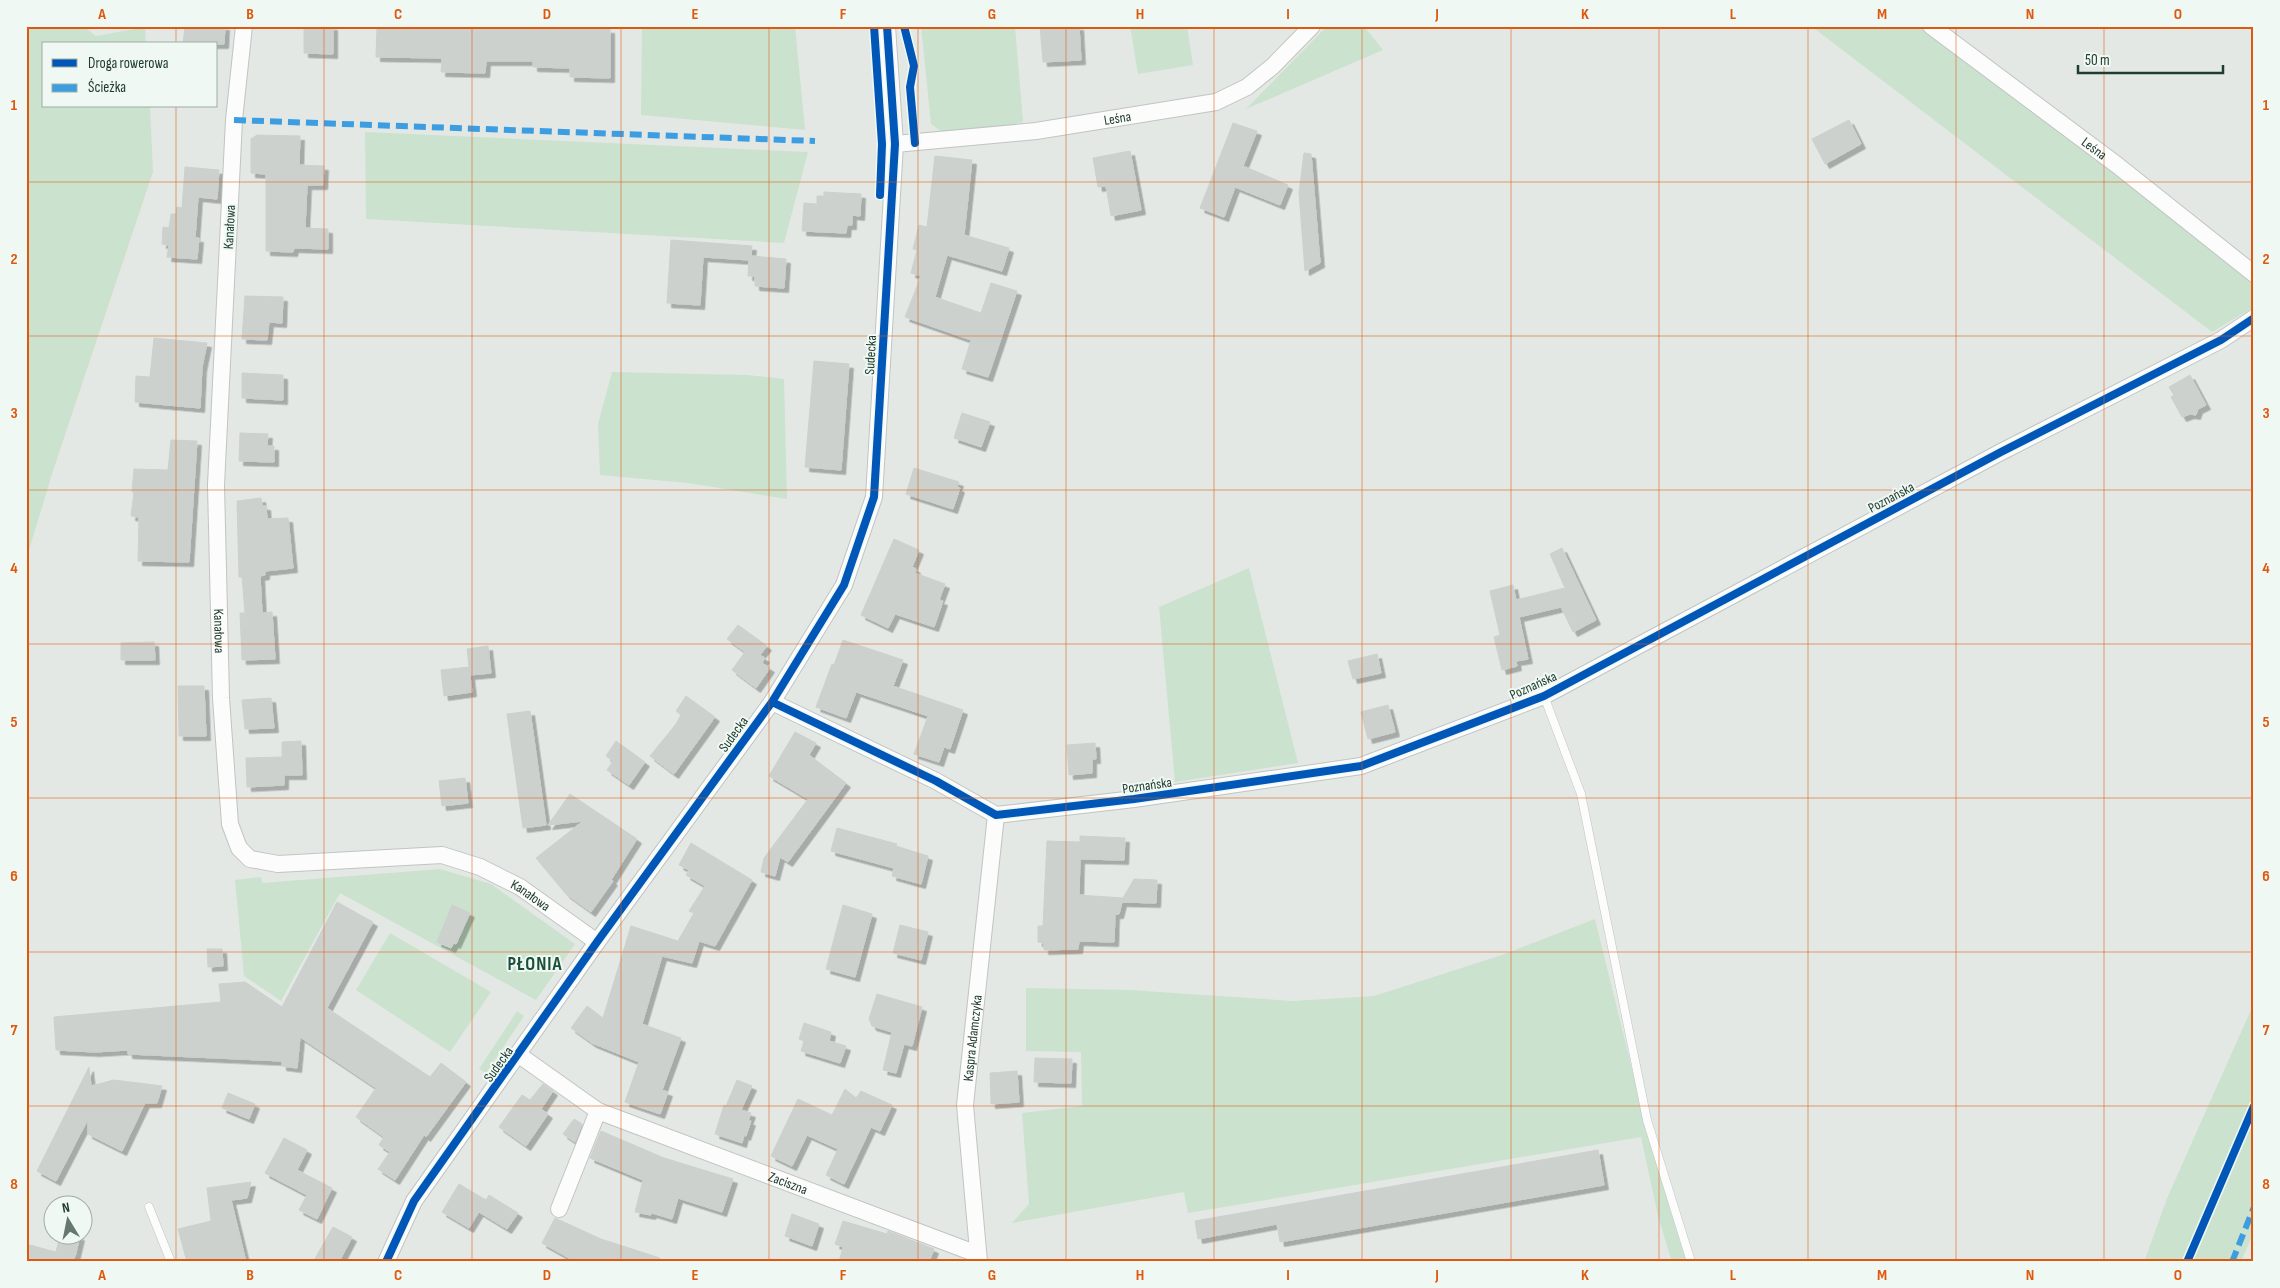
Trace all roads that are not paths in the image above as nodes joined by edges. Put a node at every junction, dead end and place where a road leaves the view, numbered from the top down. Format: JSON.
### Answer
{"nodes":[{"id":1,"x":244,"y":26,"type":"edge"},
{"id":2,"x":887,"y":26,"type":"edge"},
{"id":3,"x":1312,"y":26,"type":"edge"},
{"id":4,"x":1931,"y":26,"type":"edge"},
{"id":5,"x":894,"y":144,"type":"junction"},
{"id":6,"x":2254,"y":274,"type":"edge"},
{"id":7,"x":2254,"y":318,"type":"edge"},
{"id":8,"x":1544,"y":696,"type":"junction"},
{"id":9,"x":772,"y":702,"type":"junction"},
{"id":10,"x":996,"y":815,"type":"junction"},
{"id":11,"x":597,"y":942,"type":"junction"},
{"id":12,"x":519,"y":1055,"type":"junction"},
{"id":13,"x":598,"y":1111,"type":"junction"},
{"id":14,"x":149,"y":1208,"type":"dead end"},
{"id":15,"x":559,"y":1209,"type":"dead end"},
{"id":16,"x":978,"y":1258,"type":"edge"},
{"id":17,"x":171,"y":1262,"type":"edge"},
{"id":18,"x":386,"y":1262,"type":"edge"},
{"id":19,"x":1691,"y":1262,"type":"edge"}],
"edges":[{"from":1,"to":11,"type":"street","name":"Kanałowa"},
{"from":2,"to":5,"type":"street","name":"Sudecka"},
{"from":3,"to":5,"type":"street","name":"Leśna"},
{"from":4,"to":6,"type":"street","name":"Leśna"},
{"from":5,"to":9,"type":"street","name":"Sudecka"},
{"from":7,"to":8,"type":"street","name":"Poznańska"},
{"from":8,"to":10,"type":"street","name":"Poznańska"},
{"from":8,"to":19,"type":"lane"},
{"from":9,"to":10,"type":"street"},
{"from":9,"to":11,"type":"street","name":"Sudecka"},
{"from":10,"to":16,"type":"street","name":"Kaspra Adamczyka"},
{"from":11,"to":12,"type":"street","name":"Sudecka"},
{"from":12,"to":13,"type":"street","name":"Zaciszna"},
{"from":12,"to":18,"type":"street","name":"Sudecka"},
{"from":13,"to":15,"type":"street"},
{"from":13,"to":16,"type":"street","name":"Zaciszna"},
{"from":14,"to":17,"type":"lane"}]}
